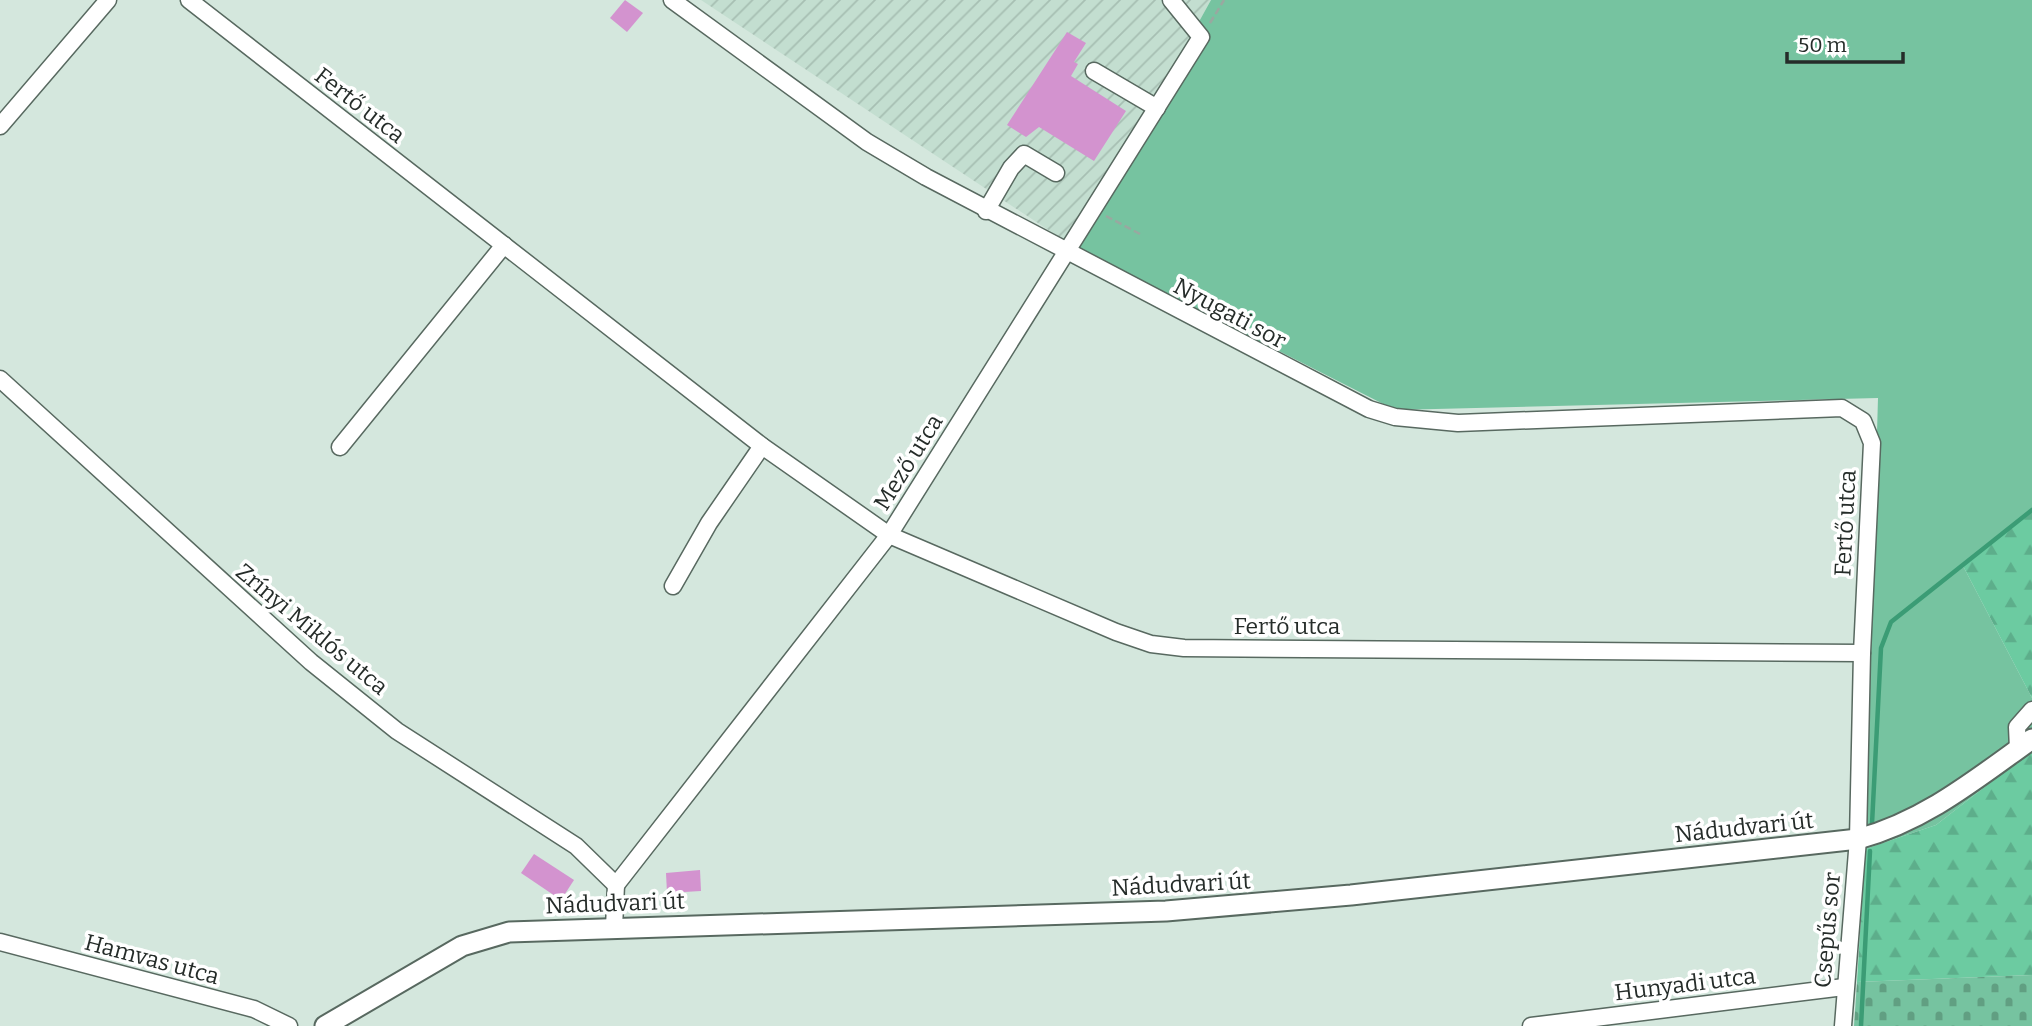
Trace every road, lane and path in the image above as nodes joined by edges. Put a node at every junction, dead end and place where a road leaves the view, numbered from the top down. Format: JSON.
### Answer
{"nodes":[{"id":1,"x":108,"y":0,"type":"edge"},
{"id":2,"x":188,"y":0,"type":"edge"},
{"id":3,"x":672,"y":0,"type":"edge"},
{"id":4,"x":1171,"y":0,"type":"edge"},
{"id":5,"x":1224,"y":0,"type":"edge"},
{"id":6,"x":1201,"y":37,"type":"junction"},
{"id":7,"x":1094,"y":71,"type":"dead end"},
{"id":8,"x":1157,"y":108,"type":"junction"},
{"id":9,"x":0,"y":126,"type":"edge"},
{"id":10,"x":1056,"y":173,"type":"dead end"},
{"id":11,"x":1094,"y":209,"type":"junction"},
{"id":12,"x":986,"y":211,"type":"junction"},
{"id":13,"x":1140,"y":234,"type":"dead end"},
{"id":14,"x":504,"y":245,"type":"junction"},
{"id":15,"x":1067,"y":253,"type":"junction"},
{"id":16,"x":0,"y":379,"type":"edge"},
{"id":17,"x":1842,"y":408,"type":"joint"},
{"id":18,"x":762,"y":446,"type":"junction"},
{"id":19,"x":340,"y":447,"type":"dead end"},
{"id":20,"x":889,"y":535,"type":"junction"},
{"id":21,"x":673,"y":586,"type":"dead end"},
{"id":22,"x":1861,"y":653,"type":"junction"},
{"id":23,"x":2032,"y":710,"type":"edge"},
{"id":24,"x":2025,"y":744,"type":"edge"},
{"id":25,"x":1858,"y":839,"type":"junction"},
{"id":26,"x":616,"y":885,"type":"junction"},
{"id":27,"x":614,"y":927,"type":"junction"},
{"id":28,"x":0,"y":942,"type":"edge"},
{"id":29,"x":1844,"y":987,"type":"junction"},
{"id":30,"x":289,"y":1026,"type":"edge"},
{"id":31,"x":326,"y":1026,"type":"edge"},
{"id":32,"x":1531,"y":1026,"type":"edge"},
{"id":33,"x":1843,"y":1026,"type":"edge"}],
"edges":[{"from":1,"to":9,"type":"street"},
{"from":2,"to":14,"type":"street","name":"Fertő utca"},
{"from":3,"to":12,"type":"street","name":"Nyugati sor"},
{"from":4,"to":6,"type":"street"},
{"from":5,"to":6,"type":"path"},
{"from":6,"to":8,"type":"street","name":"Mező utca"},
{"from":7,"to":8,"type":"street"},
{"from":8,"to":11,"type":"street","name":"Mező utca"},
{"from":10,"to":12,"type":"street"},
{"from":11,"to":13,"type":"path"},
{"from":11,"to":15,"type":"street","name":"Mező utca"},
{"from":12,"to":15,"type":"street","name":"Nyugati sor"},
{"from":14,"to":18,"type":"street","name":"Fertő utca"},
{"from":14,"to":19,"type":"street"},
{"from":15,"to":17,"type":"street","name":"Nyugati sor"},
{"from":15,"to":20,"type":"street","name":"Mező utca"},
{"from":16,"to":26,"type":"street","name":"Zrínyi Miklós utca"},
{"from":17,"to":22,"type":"street","name":"Fertő utca"},
{"from":18,"to":20,"type":"street","name":"Fertő utca"},
{"from":18,"to":21,"type":"street"},
{"from":20,"to":22,"type":"street","name":"Fertő utca"},
{"from":20,"to":26,"type":"street","name":"Mező utca"},
{"from":22,"to":25,"type":"street","name":"Fertő utca"},
{"from":23,"to":24,"type":"street"},
{"from":24,"to":25,"type":"main road","name":"Nádudvari út"},
{"from":25,"to":27,"type":"main road","name":"Nádudvari út"},
{"from":25,"to":29,"type":"street","name":"Csepűs sor"},
{"from":26,"to":27,"type":"street"},
{"from":27,"to":31,"type":"main road","name":"Nádudvari út"},
{"from":28,"to":30,"type":"street","name":"Hamvas utca"},
{"from":29,"to":32,"type":"street","name":"Hunyadi utca"},
{"from":29,"to":33,"type":"street","name":"Csepűs sor"}]}
